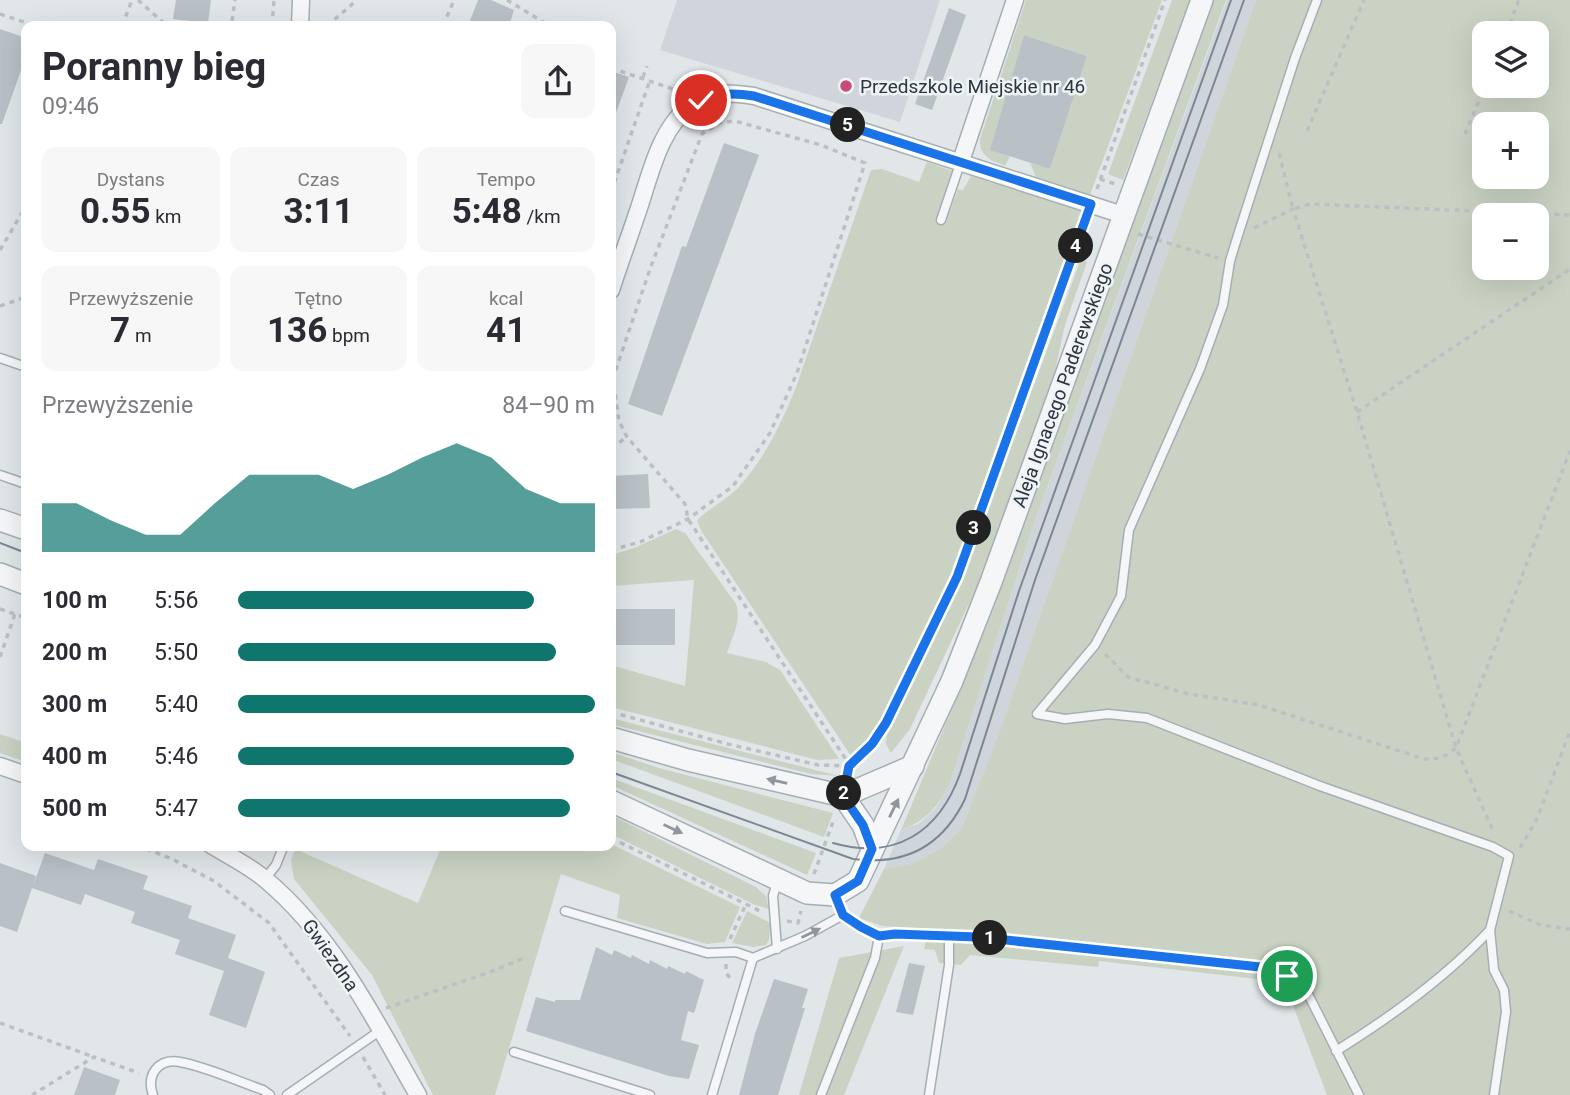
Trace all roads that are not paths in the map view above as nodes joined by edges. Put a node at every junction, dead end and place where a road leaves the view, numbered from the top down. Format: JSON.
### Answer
{"nodes":[{"id":1,"x":301,"y":0,"type":"edge"},
{"id":2,"x":1016,"y":0,"type":"edge"},
{"id":3,"x":1202,"y":0,"type":"edge"},
{"id":4,"x":1317,"y":0,"type":"edge"},
{"id":5,"x":300,"y":21,"type":"edge"},
{"id":6,"x":961,"y":161,"type":"junction"},
{"id":7,"x":941,"y":220,"type":"dead end"},
{"id":8,"x":1129,"y":223,"type":"junction"},
{"id":9,"x":616,"y":275,"type":"edge"},
{"id":10,"x":0,"y":358,"type":"edge"},
{"id":11,"x":21,"y":365,"type":"edge"},
{"id":12,"x":0,"y":475,"type":"edge"},
{"id":13,"x":21,"y":482,"type":"edge"},
{"id":14,"x":0,"y":520,"type":"edge"},
{"id":15,"x":21,"y":527,"type":"edge"},
{"id":16,"x":0,"y":574,"type":"edge"},
{"id":17,"x":21,"y":582,"type":"edge"},
{"id":18,"x":616,"y":739,"type":"edge"},
{"id":19,"x":0,"y":766,"type":"edge"},
{"id":20,"x":913,"y":766,"type":"junction"},
{"id":21,"x":21,"y":773,"type":"edge"},
{"id":22,"x":843,"y":796,"type":"junction"},
{"id":23,"x":616,"y":803,"type":"edge"},
{"id":24,"x":872,"y":849,"type":"junction"},
{"id":25,"x":221,"y":851,"type":"edge"},
{"id":26,"x":282,"y":851,"type":"edge"},
{"id":27,"x":265,"y":879,"type":"junction"},
{"id":28,"x":778,"y":879,"type":"junction"},
{"id":29,"x":839,"y":905,"type":"junction"},
{"id":30,"x":565,"y":911,"type":"dead end"},
{"id":31,"x":1490,"y":930,"type":"junction"},
{"id":32,"x":879,"y":936,"type":"junction"},
{"id":33,"x":949,"y":936,"type":"junction"},
{"id":34,"x":777,"y":949,"type":"junction"},
{"id":35,"x":753,"y":958,"type":"junction"},
{"id":36,"x":377,"y":1023,"type":"junction"},
{"id":37,"x":1336,"y":1051,"type":"junction"},
{"id":38,"x":514,"y":1052,"type":"dead end"},
{"id":39,"x":153,"y":1095,"type":"edge"},
{"id":40,"x":270,"y":1095,"type":"edge"},
{"id":41,"x":287,"y":1095,"type":"edge"},
{"id":42,"x":418,"y":1095,"type":"edge"},
{"id":43,"x":650,"y":1095,"type":"edge"},
{"id":44,"x":712,"y":1095,"type":"edge"},
{"id":45,"x":821,"y":1095,"type":"edge"},
{"id":46,"x":929,"y":1095,"type":"edge"},
{"id":47,"x":1359,"y":1095,"type":"edge"},
{"id":48,"x":1494,"y":1095,"type":"edge"}],
"edges":[{"from":1,"to":5,"type":"street"},
{"from":2,"to":6,"type":"street"},
{"from":3,"to":8,"type":"street","name":"Aleja Ignacego Paderewskiego"},
{"from":4,"to":31,"type":"lane"},
{"from":6,"to":7,"type":"lane"},
{"from":6,"to":8,"type":"street"},
{"from":6,"to":9,"type":"street"},
{"from":8,"to":20,"type":"street","name":"Aleja Ignacego Paderewskiego"},
{"from":10,"to":11,"type":"lane"},
{"from":12,"to":13,"type":"lane"},
{"from":14,"to":15,"type":"street"},
{"from":16,"to":17,"type":"street"},
{"from":22,"to":18,"type":"street","one_way":true},
{"from":19,"to":21,"type":"street"},
{"from":20,"to":22,"type":"street"},
{"from":24,"to":20,"type":"street","name":"Aleja Ignacego Paderewskiego","one_way":true},
{"from":22,"to":24,"type":"street"},
{"from":23,"to":28,"type":"street","one_way":true},
{"from":24,"to":29,"type":"street","name":"Aleja Ignacego Paderewskiego"},
{"from":25,"to":27,"type":"street","name":"Gwiezdna"},
{"from":26,"to":27,"type":"lane"},
{"from":27,"to":36,"type":"street","name":"Gwiezdna"},
{"from":28,"to":29,"type":"street"},
{"from":28,"to":34,"type":"lane"},
{"from":29,"to":32,"type":"lane"},
{"from":34,"to":29,"type":"lane","one_way":true},
{"from":30,"to":35,"type":"lane"},
{"from":31,"to":37,"type":"lane"},
{"from":31,"to":48,"type":"lane"},
{"from":32,"to":33,"type":"lane"},
{"from":32,"to":45,"type":"lane"},
{"from":33,"to":37,"type":"lane"},
{"from":33,"to":46,"type":"lane"},
{"from":34,"to":35,"type":"lane"},
{"from":35,"to":44,"type":"lane"},
{"from":36,"to":41,"type":"lane"},
{"from":36,"to":42,"type":"street","name":"Gwiezdna"},
{"from":37,"to":47,"type":"lane"},
{"from":38,"to":43,"type":"lane"},
{"from":39,"to":40,"type":"lane"}]}
